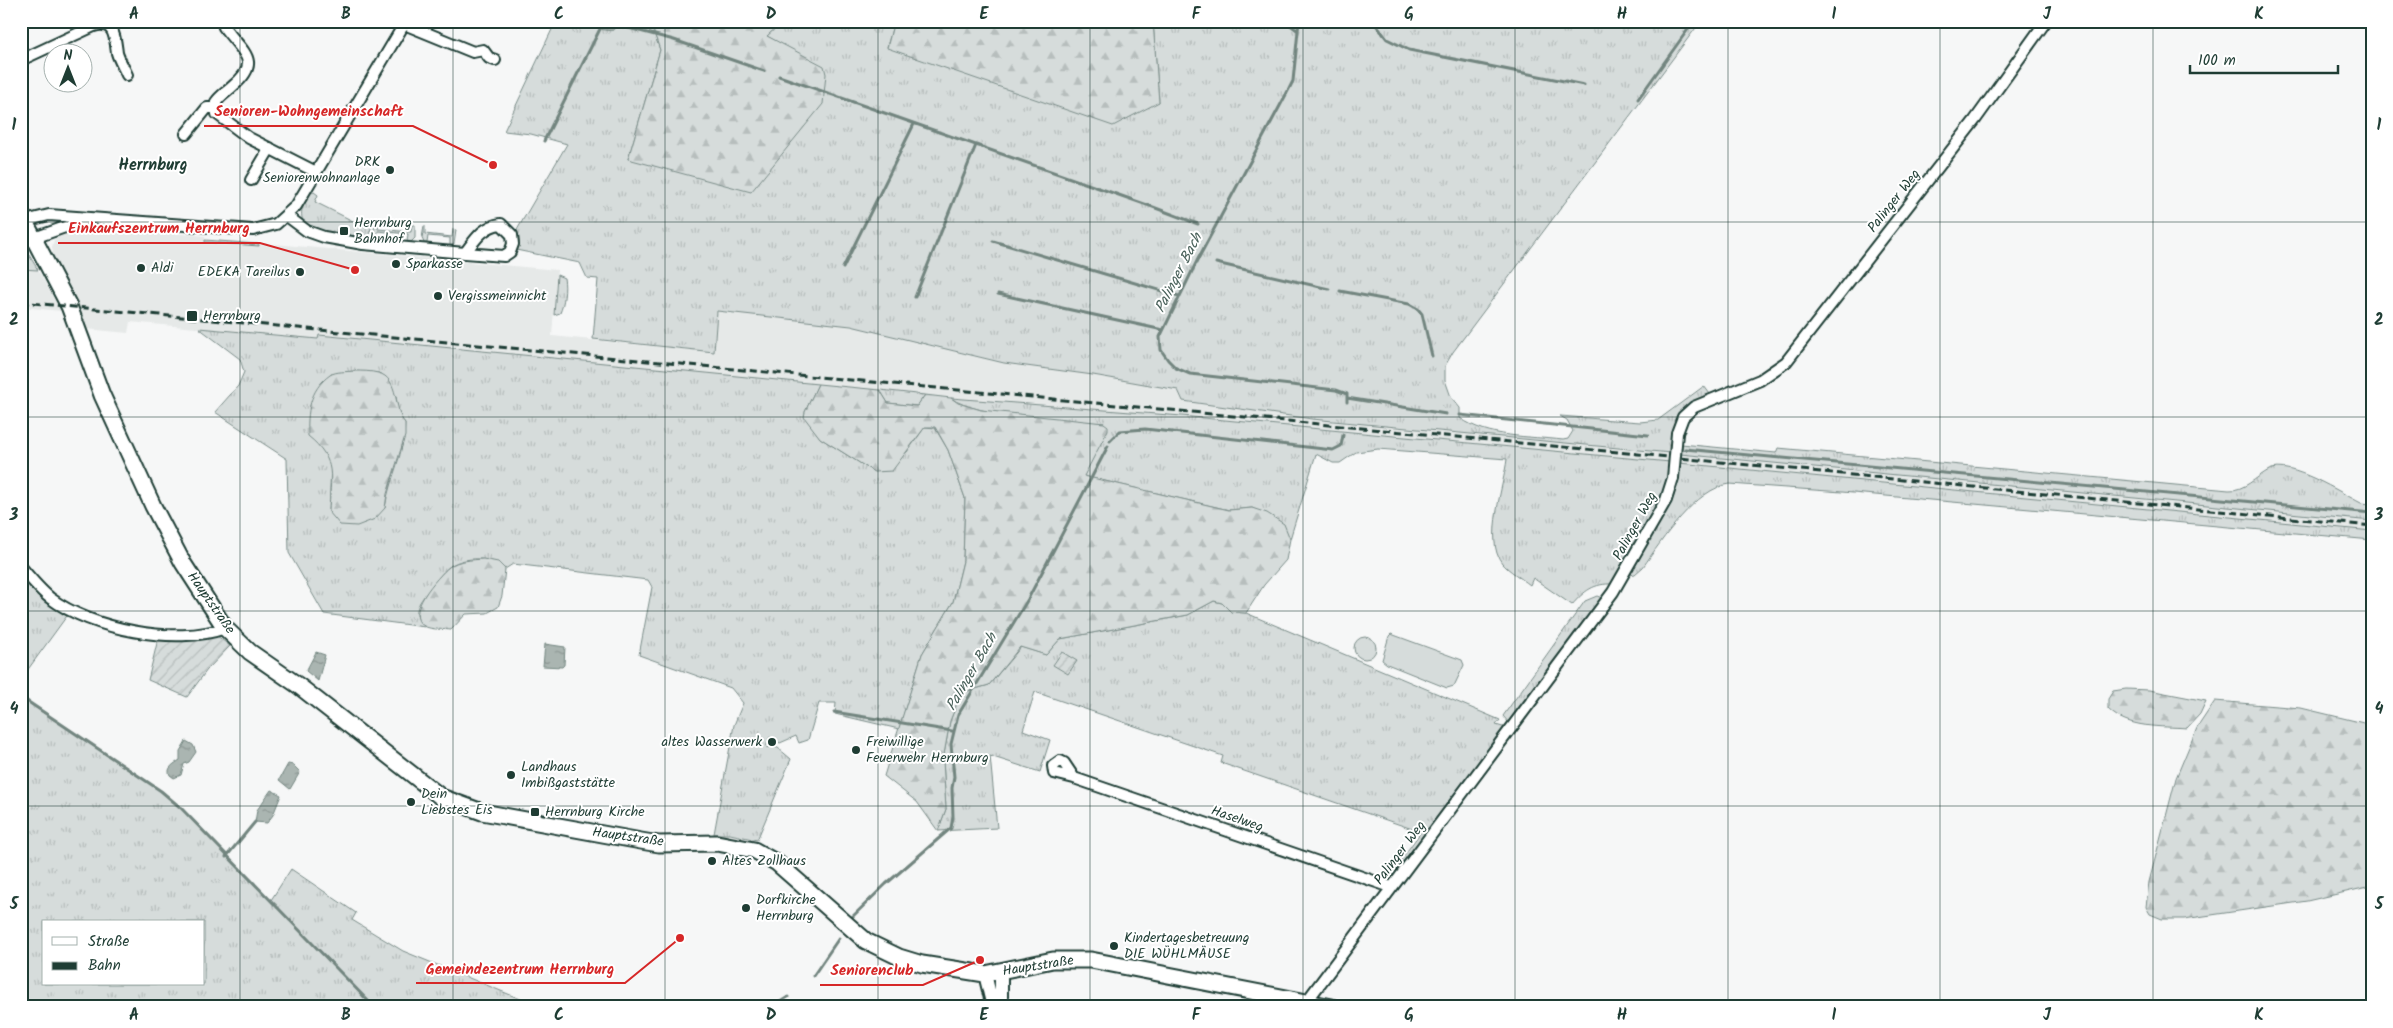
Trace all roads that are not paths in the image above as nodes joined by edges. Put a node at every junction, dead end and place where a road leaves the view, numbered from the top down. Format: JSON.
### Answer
{"nodes":[{"id":1,"x":222,"y":21,"type":"edge"},
{"id":2,"x":2046,"y":21,"type":"edge"},
{"id":3,"x":402,"y":22,"type":"edge"},
{"id":4,"x":21,"y":60,"type":"edge"},
{"id":5,"x":495,"y":60,"type":"dead end"},
{"id":6,"x":127,"y":75,"type":"dead end"},
{"id":7,"x":215,"y":108,"type":"junction"},
{"id":8,"x":186,"y":134,"type":"dead end"},
{"id":9,"x":270,"y":148,"type":"junction"},
{"id":10,"x":316,"y":172,"type":"junction"},
{"id":11,"x":251,"y":180,"type":"dead end"},
{"id":12,"x":287,"y":216,"type":"junction"},
{"id":13,"x":23,"y":218,"type":"edge"},
{"id":14,"x":89,"y":219,"type":"junction"},
{"id":15,"x":34,"y":238,"type":"junction"},
{"id":16,"x":465,"y":254,"type":"junction"},
{"id":17,"x":21,"y":567,"type":"edge"},
{"id":18,"x":225,"y":628,"type":"junction"},
{"id":19,"x":1074,"y":778,"type":"dead end"},
{"id":20,"x":1391,"y":887,"type":"junction"},
{"id":21,"x":1001,"y":972,"type":"junction"},
{"id":22,"x":984,"y":974,"type":"junction"},
{"id":23,"x":1307,"y":1001,"type":"junction"},
{"id":24,"x":993,"y":1007,"type":"edge"},
{"id":25,"x":1001,"y":1007,"type":"edge"},
{"id":26,"x":1332,"y":1007,"type":"edge"}],
"edges":[{"from":1,"to":7,"type":"street"},
{"from":2,"to":20,"type":"street","name":"Palinger Weg","bridge":true},
{"from":3,"to":5,"type":"street"},
{"from":3,"to":10,"type":"street"},
{"from":4,"to":6,"type":"street"},
{"from":7,"to":8,"type":"street"},
{"from":7,"to":9,"type":"street"},
{"from":9,"to":10,"type":"street"},
{"from":9,"to":11,"type":"street"},
{"from":10,"to":12,"type":"street"},
{"from":12,"to":14,"type":"street"},
{"from":12,"to":16,"type":"street"},
{"from":13,"to":14,"type":"street"},
{"from":13,"to":15,"type":"main road","name":"Hauptstraße"},
{"from":14,"to":15,"type":"street"},
{"from":15,"to":18,"type":"main road","name":"Hauptstraße"},
{"from":16,"to":16,"type":"street"},
{"from":17,"to":18,"type":"street"},
{"from":18,"to":22,"type":"main road","name":"Hauptstraße"},
{"from":19,"to":20,"type":"street","name":"Haselweg"},
{"from":20,"to":23,"type":"street","name":"Palinger Weg"},
{"from":21,"to":22,"type":"main road","name":"Hauptstraße"},
{"from":21,"to":23,"type":"main road","name":"Hauptstraße"},
{"from":21,"to":25,"type":"street"},
{"from":22,"to":24,"type":"street"},
{"from":23,"to":26,"type":"main road","name":"Hauptstraße"}]}
